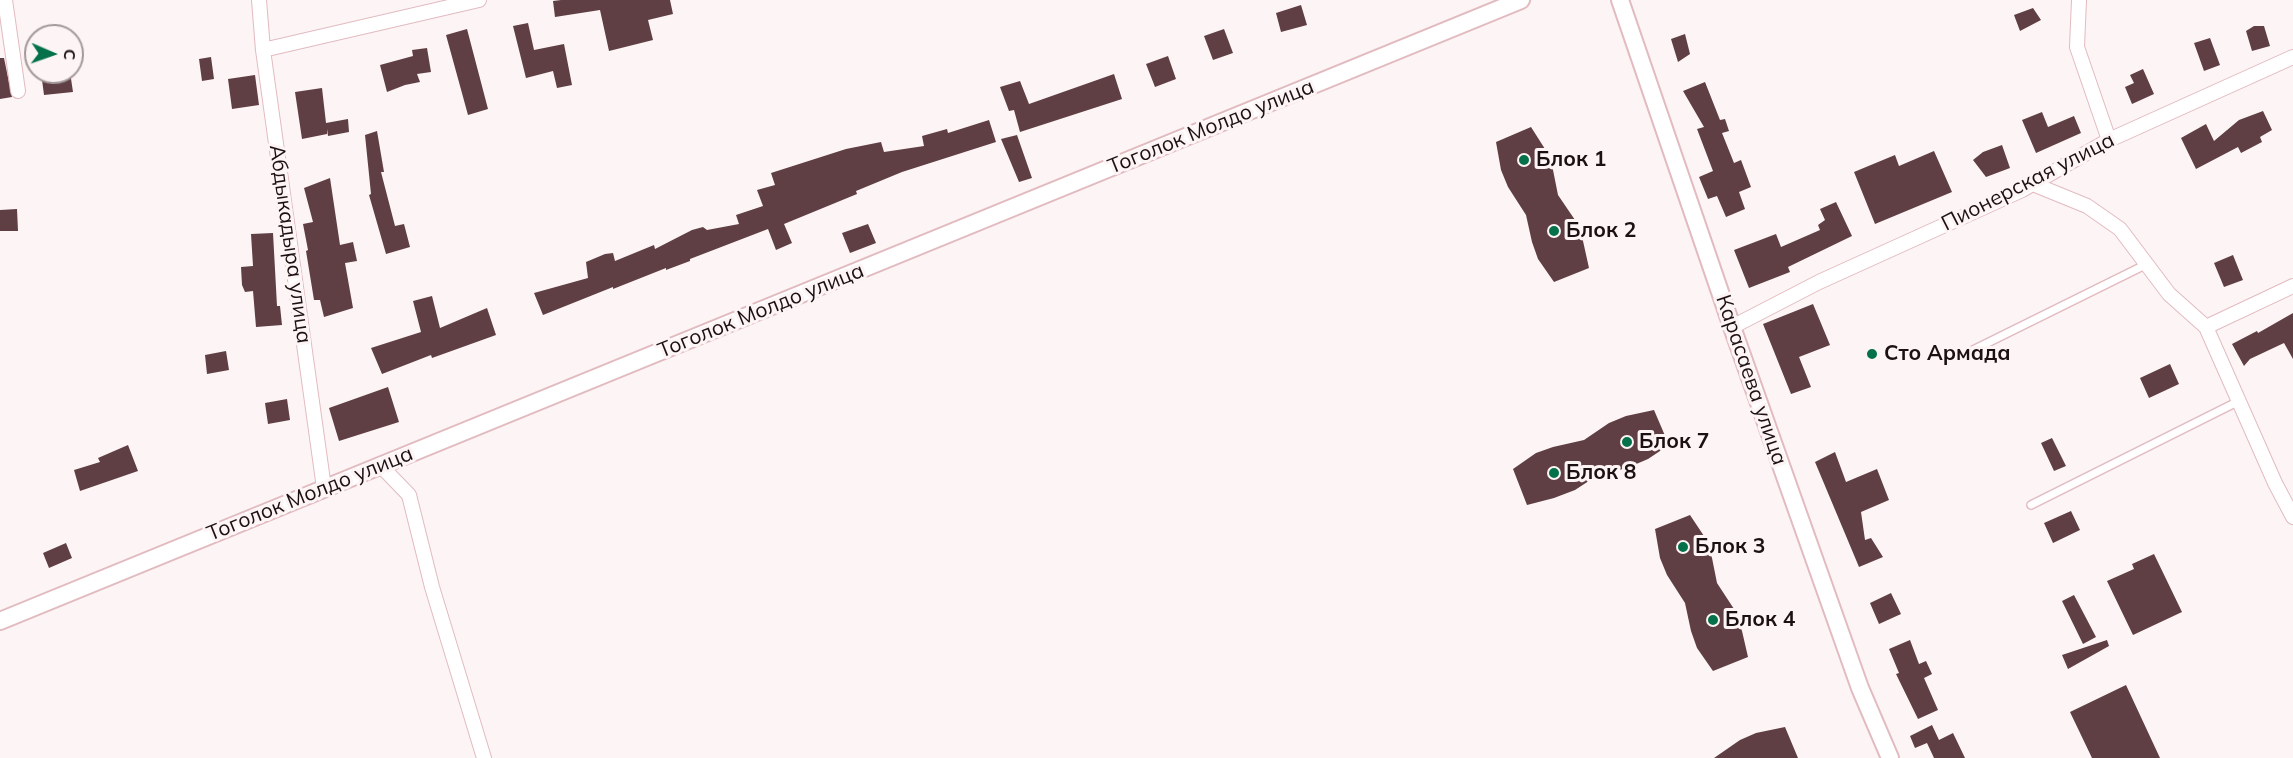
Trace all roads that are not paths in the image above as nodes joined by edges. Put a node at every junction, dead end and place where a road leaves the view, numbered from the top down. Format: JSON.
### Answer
{"nodes":[{"id":1,"x":5,"y":0,"type":"edge"},
{"id":2,"x":259,"y":0,"type":"edge"},
{"id":3,"x":479,"y":0,"type":"edge"},
{"id":4,"x":1521,"y":0,"type":"edge"},
{"id":5,"x":1620,"y":0,"type":"edge"},
{"id":6,"x":2079,"y":0,"type":"edge"},
{"id":7,"x":263,"y":50,"type":"junction"},
{"id":8,"x":2293,"y":57,"type":"edge"},
{"id":9,"x":18,"y":91,"type":"dead end"},
{"id":10,"x":2109,"y":140,"type":"junction"},
{"id":11,"x":2033,"y":184,"type":"junction"},
{"id":12,"x":2147,"y":264,"type":"junction"},
{"id":13,"x":2293,"y":286,"type":"edge"},
{"id":14,"x":1732,"y":327,"type":"junction"},
{"id":15,"x":2206,"y":327,"type":"junction"},
{"id":16,"x":1965,"y":354,"type":"dead end"},
{"id":17,"x":2239,"y":401,"type":"junction"},
{"id":18,"x":380,"y":465,"type":"junction"},
{"id":19,"x":324,"y":488,"type":"junction"},
{"id":20,"x":2031,"y":505,"type":"dead end"},
{"id":21,"x":2293,"y":516,"type":"edge"},
{"id":22,"x":0,"y":621,"type":"edge"},
{"id":23,"x":484,"y":758,"type":"edge"},
{"id":24,"x":1890,"y":758,"type":"edge"}],
"edges":[{"from":1,"to":9,"type":"street"},
{"from":2,"to":7,"type":"street","name":"Абдыкадыра улица"},
{"from":3,"to":7,"type":"street"},
{"from":4,"to":18,"type":"street","name":"Тоголок Молдо улица"},
{"from":5,"to":14,"type":"street","name":"Карасаева улица"},
{"from":6,"to":10,"type":"street"},
{"from":7,"to":19,"type":"street","name":"Абдыкадыра улица"},
{"from":8,"to":10,"type":"street","name":"Пионерская улица"},
{"from":10,"to":11,"type":"street","name":"Пионерская улица"},
{"from":11,"to":12,"type":"street"},
{"from":11,"to":14,"type":"street","name":"Пионерская улица"},
{"from":12,"to":15,"type":"street"},
{"from":12,"to":16,"type":"lane"},
{"from":13,"to":15,"type":"street"},
{"from":14,"to":24,"type":"street","name":"Карасаева улица"},
{"from":15,"to":17,"type":"street"},
{"from":17,"to":20,"type":"lane"},
{"from":17,"to":21,"type":"street"},
{"from":18,"to":19,"type":"street","name":"Тоголок Молдо улица"},
{"from":18,"to":23,"type":"street"},
{"from":19,"to":22,"type":"street","name":"Тоголок Молдо улица"}]}
